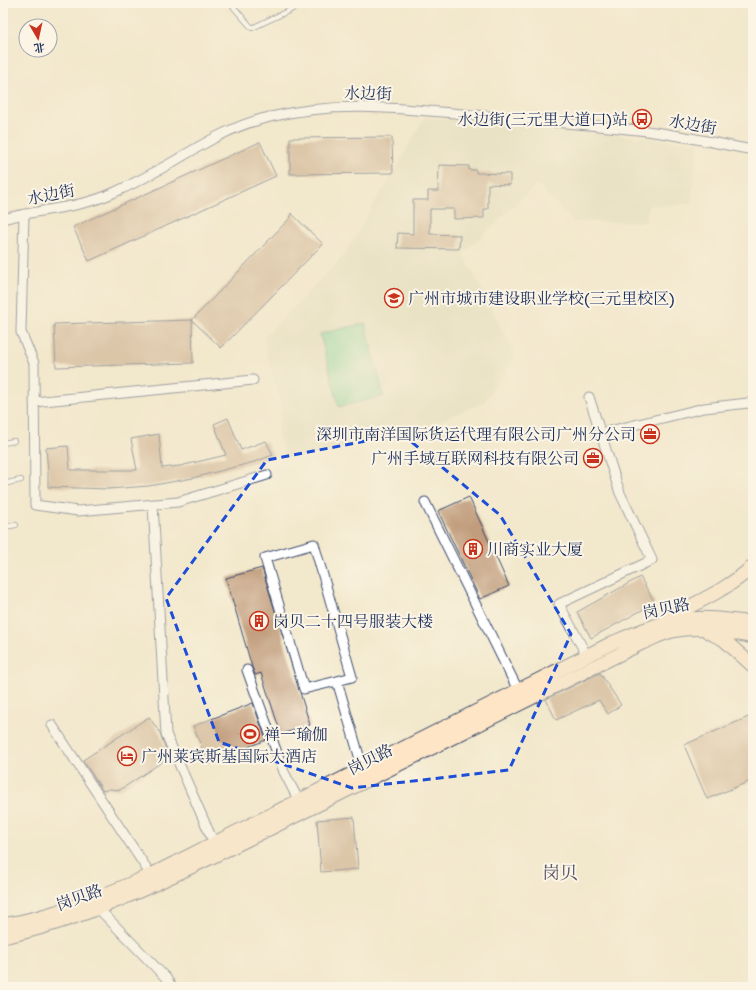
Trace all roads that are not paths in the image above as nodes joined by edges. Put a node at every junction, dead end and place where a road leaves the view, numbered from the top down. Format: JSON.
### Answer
{"nodes":[{"id":1,"x":230,"y":3,"type":"edge"},
{"id":2,"x":305,"y":3,"type":"edge"},
{"id":3,"x":753,"y":150,"type":"edge"},
{"id":4,"x":24,"y":214,"type":"junction"},
{"id":5,"x":3,"y":219,"type":"edge"},
{"id":6,"x":253,"y":380,"type":"dead end"},
{"id":7,"x":589,"y":397,"type":"dead end"},
{"id":8,"x":34,"y":402,"type":"junction"},
{"id":9,"x":753,"y":404,"type":"edge"},
{"id":10,"x":601,"y":433,"type":"junction"},
{"id":11,"x":14,"y":441,"type":"dead end"},
{"id":12,"x":3,"y":443,"type":"edge"},
{"id":13,"x":267,"y":475,"type":"dead end"},
{"id":14,"x":21,"y":480,"type":"dead end"},
{"id":15,"x":3,"y":484,"type":"edge"},
{"id":16,"x":425,"y":502,"type":"dead end"},
{"id":17,"x":153,"y":504,"type":"junction"},
{"id":18,"x":16,"y":525,"type":"dead end"},
{"id":19,"x":3,"y":527,"type":"edge"},
{"id":20,"x":753,"y":566,"type":"edge"},
{"id":21,"x":753,"y":623,"type":"edge"},
{"id":22,"x":652,"y":626,"type":"junction"},
{"id":23,"x":699,"y":628,"type":"junction"},
{"id":24,"x":753,"y":637,"type":"edge"},
{"id":25,"x":587,"y":656,"type":"junction"},
{"id":26,"x":753,"y":666,"type":"edge"},
{"id":27,"x":248,"y":670,"type":"dead end"},
{"id":28,"x":337,"y":681,"type":"junction"},
{"id":29,"x":518,"y":690,"type":"junction"},
{"id":30,"x":52,"y":725,"type":"dead end"},
{"id":31,"x":363,"y":768,"type":"junction"},
{"id":32,"x":302,"y":806,"type":"junction"},
{"id":33,"x":216,"y":848,"type":"junction"},
{"id":34,"x":153,"y":879,"type":"junction"},
{"id":35,"x":94,"y":904,"type":"junction"},
{"id":36,"x":3,"y":925,"type":"edge"},
{"id":37,"x":3,"y":936,"type":"edge"},
{"id":38,"x":172,"y":987,"type":"edge"}],
"edges":[{"from":1,"to":2,"type":"lane"},
{"from":3,"to":4,"type":"street","name":"水边街"},
{"from":4,"to":5,"type":"street","name":"水边街"},
{"from":4,"to":8,"type":"street"},
{"from":6,"to":8,"type":"street"},
{"from":7,"to":10,"type":"street"},
{"from":8,"to":17,"type":"street"},
{"from":9,"to":10,"type":"street"},
{"from":10,"to":25,"type":"street"},
{"from":11,"to":12,"type":"lane"},
{"from":13,"to":17,"type":"street"},
{"from":14,"to":15,"type":"lane"},
{"from":16,"to":29,"type":"street"},
{"from":17,"to":33,"type":"street"},
{"from":18,"to":19,"type":"lane"},
{"from":20,"to":22,"type":"main road"},
{"from":21,"to":22,"type":"main road","name":"岗贝路"},
{"from":22,"to":25,"type":"main road","name":"岗贝路"},
{"from":23,"to":24,"type":"main road","name":"岗贝路"},
{"from":23,"to":26,"type":"main road"},
{"from":23,"to":32,"type":"main road","name":"岗贝路"},
{"from":25,"to":29,"type":"main road","name":"岗贝路"},
{"from":27,"to":32,"type":"street"},
{"from":28,"to":28,"type":"street"},
{"from":28,"to":31,"type":"street"},
{"from":29,"to":31,"type":"main road","name":"岗贝路"},
{"from":30,"to":34,"type":"street"},
{"from":31,"to":32,"type":"main road","name":"岗贝路"},
{"from":32,"to":33,"type":"main road","name":"岗贝路"},
{"from":33,"to":34,"type":"main road","name":"岗贝路"},
{"from":34,"to":35,"type":"main road","name":"岗贝路"},
{"from":35,"to":36,"type":"main road","name":"岗贝路"},
{"from":35,"to":37,"type":"main road","name":"岗贝路"},
{"from":35,"to":38,"type":"street"}]}
